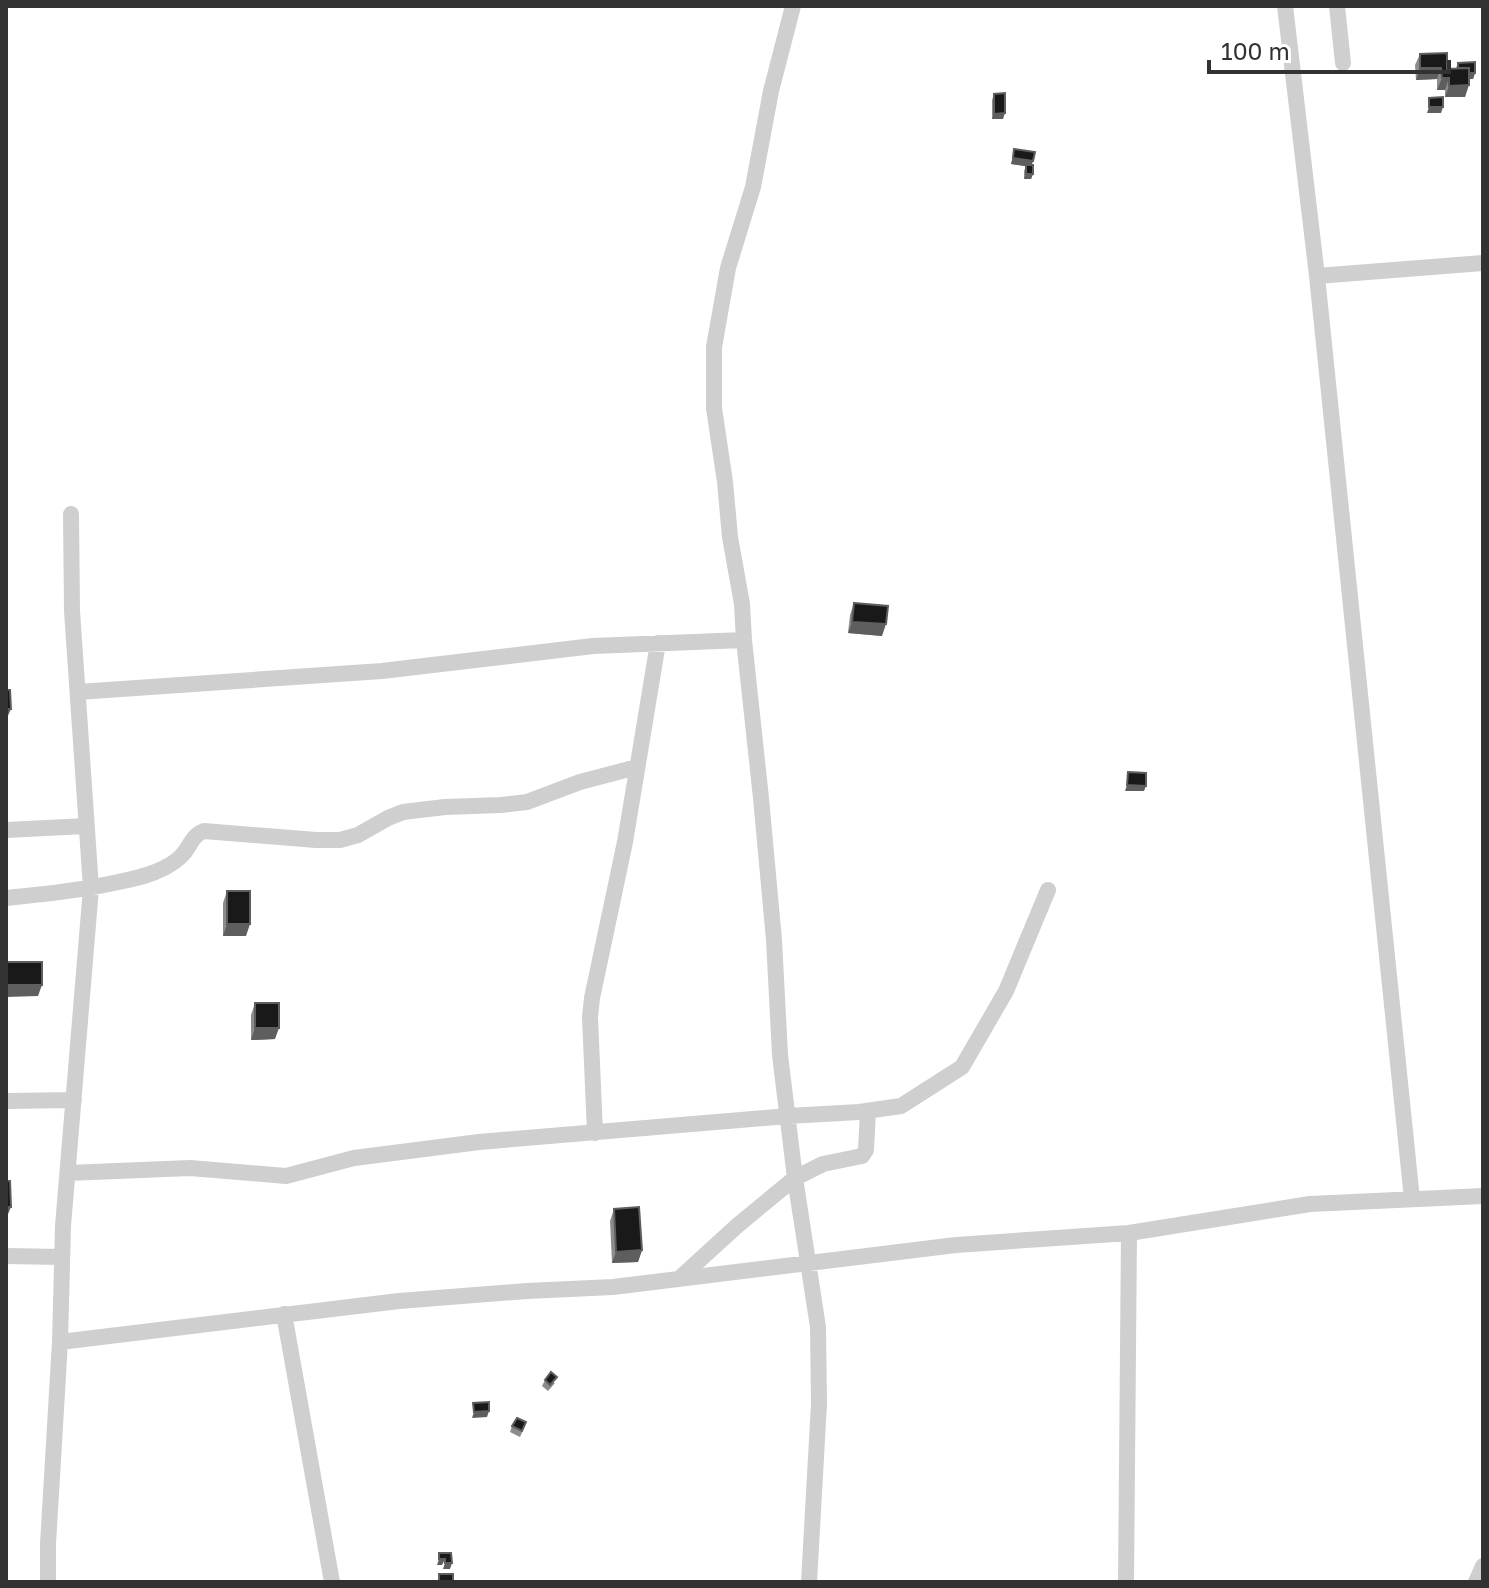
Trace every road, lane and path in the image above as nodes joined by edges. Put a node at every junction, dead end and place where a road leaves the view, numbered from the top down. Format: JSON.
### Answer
{"nodes":[{"id":1,"x":793,"y":6,"type":"edge"},
{"id":2,"x":1285,"y":6,"type":"edge"},
{"id":3,"x":1337,"y":6,"type":"edge"},
{"id":4,"x":1343,"y":63,"type":"dead end"},
{"id":5,"x":1483,"y":263,"type":"edge"},
{"id":6,"x":1317,"y":276,"type":"junction"},
{"id":7,"x":71,"y":514,"type":"dead end"},
{"id":8,"x":744,"y":640,"type":"junction"},
{"id":9,"x":658,"y":643,"type":"junction"},
{"id":10,"x":78,"y":692,"type":"junction"},
{"id":11,"x":637,"y":767,"type":"junction"},
{"id":12,"x":86,"y":826,"type":"junction"},
{"id":13,"x":6,"y":830,"type":"edge"},
{"id":14,"x":91,"y":888,"type":"junction"},
{"id":15,"x":1048,"y":890,"type":"dead end"},
{"id":16,"x":6,"y":898,"type":"edge"},
{"id":17,"x":74,"y":1100,"type":"junction"},
{"id":18,"x":6,"y":1101,"type":"edge"},
{"id":19,"x":868,"y":1111,"type":"junction"},
{"id":20,"x":788,"y":1116,"type":"junction"},
{"id":21,"x":595,"y":1133,"type":"junction"},
{"id":22,"x":68,"y":1173,"type":"junction"},
{"id":23,"x":795,"y":1178,"type":"junction"},
{"id":24,"x":1483,"y":1196,"type":"edge"},
{"id":25,"x":1412,"y":1199,"type":"junction"},
{"id":26,"x":1129,"y":1233,"type":"junction"},
{"id":27,"x":6,"y":1256,"type":"edge"},
{"id":28,"x":62,"y":1257,"type":"junction"},
{"id":29,"x":808,"y":1262,"type":"junction"},
{"id":30,"x":679,"y":1278,"type":"junction"},
{"id":31,"x":284,"y":1314,"type":"junction"},
{"id":32,"x":60,"y":1342,"type":"junction"},
{"id":33,"x":1483,"y":1566,"type":"edge"},
{"id":34,"x":48,"y":1582,"type":"edge"},
{"id":35,"x":332,"y":1582,"type":"edge"},
{"id":36,"x":809,"y":1582,"type":"edge"},
{"id":37,"x":1126,"y":1582,"type":"edge"},
{"id":38,"x":1476,"y":1582,"type":"edge"}],
"edges":[{"from":1,"to":8,"type":"street"},
{"from":2,"to":6,"type":"street"},
{"from":3,"to":4,"type":"street"},
{"from":5,"to":6,"type":"street"},
{"from":6,"to":25,"type":"street"},
{"from":7,"to":10,"type":"street"},
{"from":8,"to":9,"type":"street"},
{"from":8,"to":20,"type":"street"},
{"from":9,"to":10,"type":"street"},
{"from":9,"to":11,"type":"street"},
{"from":10,"to":12,"type":"street"},
{"from":11,"to":14,"type":"street"},
{"from":11,"to":21,"type":"street"},
{"from":12,"to":13,"type":"street"},
{"from":12,"to":14,"type":"street"},
{"from":14,"to":16,"type":"street"},
{"from":14,"to":17,"type":"street"},
{"from":15,"to":19,"type":"street"},
{"from":17,"to":18,"type":"street"},
{"from":17,"to":22,"type":"street"},
{"from":19,"to":20,"type":"street"},
{"from":19,"to":23,"type":"street"},
{"from":20,"to":21,"type":"street"},
{"from":20,"to":23,"type":"street"},
{"from":21,"to":22,"type":"street"},
{"from":22,"to":28,"type":"street"},
{"from":23,"to":29,"type":"street"},
{"from":23,"to":30,"type":"street"},
{"from":24,"to":25,"type":"street"},
{"from":25,"to":26,"type":"street"},
{"from":26,"to":29,"type":"street"},
{"from":26,"to":37,"type":"street"},
{"from":27,"to":28,"type":"street"},
{"from":28,"to":32,"type":"street"},
{"from":29,"to":30,"type":"street"},
{"from":29,"to":36,"type":"street"},
{"from":30,"to":31,"type":"street"},
{"from":31,"to":32,"type":"street"},
{"from":31,"to":35,"type":"street"},
{"from":32,"to":34,"type":"street"},
{"from":33,"to":38,"type":"street"}]}
